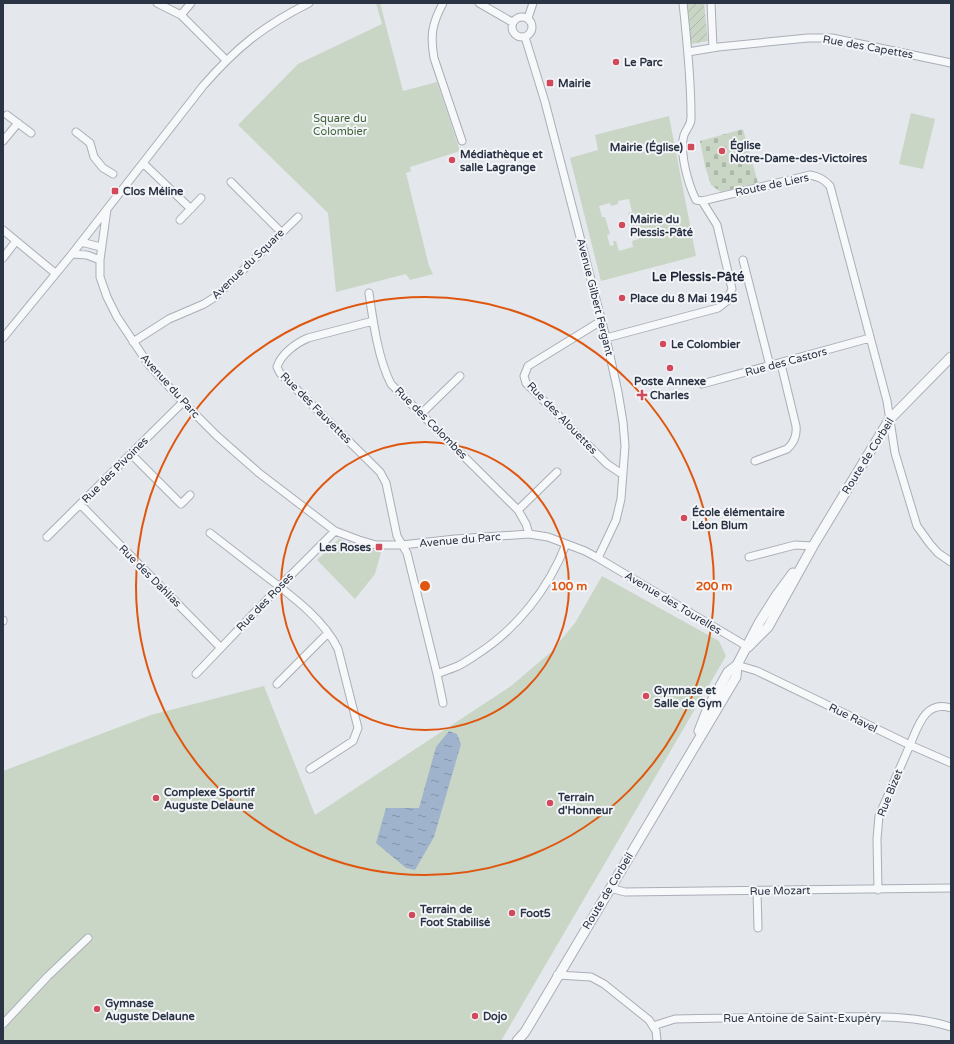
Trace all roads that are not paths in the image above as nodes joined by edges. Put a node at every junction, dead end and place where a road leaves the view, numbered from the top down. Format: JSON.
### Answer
{"nodes":[{"id":1,"x":157,"y":3,"type":"edge"},
{"id":2,"x":191,"y":3,"type":"edge"},
{"id":3,"x":309,"y":3,"type":"edge"},
{"id":4,"x":443,"y":3,"type":"edge"},
{"id":5,"x":479,"y":3,"type":"edge"},
{"id":6,"x":533,"y":3,"type":"edge"},
{"id":7,"x":683,"y":3,"type":"edge"},
{"id":8,"x":711,"y":3,"type":"edge"},
{"id":9,"x":181,"y":16,"type":"junction"},
{"id":10,"x":528,"y":18,"type":"junction"},
{"id":11,"x":512,"y":22,"type":"junction"},
{"id":12,"x":525,"y":37,"type":"junction"},
{"id":13,"x":713,"y":48,"type":"junction"},
{"id":14,"x":688,"y":52,"type":"junction"},
{"id":15,"x":226,"y":60,"type":"junction"},
{"id":16,"x":951,"y":63,"type":"edge"},
{"id":17,"x":7,"y":115,"type":"dead end"},
{"id":18,"x":18,"y":123,"type":"junction"},
{"id":19,"x":76,"y":132,"type":"dead end"},
{"id":20,"x":31,"y":133,"type":"dead end"},
{"id":21,"x":3,"y":141,"type":"edge"},
{"id":22,"x":462,"y":142,"type":"dead end"},
{"id":23,"x":143,"y":163,"type":"junction"},
{"id":24,"x":113,"y":174,"type":"dead end"},
{"id":25,"x":231,"y":182,"type":"dead end"},
{"id":26,"x":201,"y":198,"type":"dead end"},
{"id":27,"x":702,"y":201,"type":"junction"},
{"id":28,"x":191,"y":208,"type":"junction"},
{"id":29,"x":107,"y":209,"type":"junction"},
{"id":30,"x":298,"y":217,"type":"dead end"},
{"id":31,"x":180,"y":220,"type":"dead end"},
{"id":32,"x":3,"y":230,"type":"edge"},
{"id":33,"x":282,"y":232,"type":"junction"},
{"id":34,"x":16,"y":241,"type":"junction"},
{"id":35,"x":81,"y":242,"type":"junction"},
{"id":36,"x":101,"y":247,"type":"junction"},
{"id":37,"x":72,"y":254,"type":"junction"},
{"id":38,"x":3,"y":258,"type":"edge"},
{"id":39,"x":100,"y":260,"type":"junction"},
{"id":40,"x":743,"y":260,"type":"dead end"},
{"id":41,"x":55,"y":274,"type":"junction"},
{"id":42,"x":369,"y":293,"type":"dead end"},
{"id":43,"x":601,"y":320,"type":"junction"},
{"id":44,"x":373,"y":321,"type":"junction"},
{"id":45,"x":3,"y":338,"type":"edge"},
{"id":46,"x":606,"y":338,"type":"junction"},
{"id":47,"x":870,"y":338,"type":"junction"},
{"id":48,"x":133,"y":342,"type":"junction"},
{"id":49,"x":951,"y":357,"type":"edge"},
{"id":50,"x":781,"y":364,"type":"junction"},
{"id":51,"x":770,"y":366,"type":"junction"},
{"id":52,"x":460,"y":376,"type":"dead end"},
{"id":53,"x":702,"y":384,"type":"dead end"},
{"id":54,"x":182,"y":402,"type":"junction"},
{"id":55,"x":421,"y":414,"type":"junction"},
{"id":56,"x":889,"y":420,"type":"junction"},
{"id":57,"x":131,"y":454,"type":"junction"},
{"id":58,"x":755,"y":461,"type":"dead end"},
{"id":59,"x":557,"y":472,"type":"dead end"},
{"id":60,"x":622,"y":474,"type":"junction"},
{"id":61,"x":190,"y":496,"type":"dead end"},
{"id":62,"x":80,"y":504,"type":"junction"},
{"id":63,"x":518,"y":510,"type":"junction"},
{"id":64,"x":335,"y":531,"type":"junction"},
{"id":65,"x":210,"y":533,"type":"dead end"},
{"id":66,"x":529,"y":534,"type":"junction"},
{"id":67,"x":47,"y":537,"type":"dead end"},
{"id":68,"x":566,"y":544,"type":"junction"},
{"id":69,"x":402,"y":545,"type":"junction"},
{"id":70,"x":813,"y":546,"type":"junction"},
{"id":71,"x":749,"y":557,"type":"dead end"},
{"id":72,"x":598,"y":558,"type":"junction"},
{"id":73,"x":951,"y":562,"type":"edge"},
{"id":74,"x":279,"y":586,"type":"junction"},
{"id":75,"x":328,"y":633,"type":"junction"},
{"id":76,"x":220,"y":647,"type":"junction"},
{"id":77,"x":748,"y":647,"type":"junction"},
{"id":78,"x":737,"y":666,"type":"junction"},
{"id":79,"x":196,"y":674,"type":"dead end"},
{"id":80,"x":437,"y":674,"type":"junction"},
{"id":81,"x":277,"y":684,"type":"dead end"},
{"id":82,"x":444,"y":703,"type":"dead end"},
{"id":83,"x":951,"y":708,"type":"edge"},
{"id":84,"x":910,"y":745,"type":"junction"},
{"id":85,"x":951,"y":763,"type":"edge"},
{"id":86,"x":310,"y":769,"type":"dead end"},
{"id":87,"x":610,"y":888,"type":"junction"},
{"id":88,"x":951,"y":888,"type":"edge"},
{"id":89,"x":878,"y":890,"type":"junction"},
{"id":90,"x":757,"y":891,"type":"junction"},
{"id":91,"x":758,"y":928,"type":"dead end"},
{"id":92,"x":88,"y":938,"type":"dead end"},
{"id":93,"x":557,"y":976,"type":"junction"},
{"id":94,"x":3,"y":1024,"type":"edge"},
{"id":95,"x":653,"y":1026,"type":"junction"},
{"id":96,"x":951,"y":1027,"type":"edge"},
{"id":97,"x":523,"y":1036,"type":"edge"},
{"id":98,"x":517,"y":1041,"type":"edge"},
{"id":99,"x":657,"y":1041,"type":"edge"}],
"edges":[{"from":1,"to":9,"type":"street"},
{"from":2,"to":9,"type":"street"},
{"from":3,"to":15,"type":"street","name":"Avenue du Parc"},
{"from":4,"to":22,"type":"street"},
{"from":5,"to":11,"type":"street"},
{"from":6,"to":10,"type":"street"},
{"from":7,"to":14,"type":"street"},
{"from":8,"to":13,"type":"street"},
{"from":9,"to":15,"type":"street"},
{"from":10,"to":11,"type":"street"},
{"from":10,"to":12,"type":"street"},
{"from":11,"to":12,"type":"street"},
{"from":12,"to":43,"type":"street","name":"Avenue Gilbert Fergant"},
{"from":13,"to":14,"type":"street","name":"Rue des Capettes"},
{"from":13,"to":16,"type":"street","name":"Rue des Capettes"},
{"from":14,"to":27,"type":"street"},
{"from":15,"to":23,"type":"street","name":"Avenue du Parc"},
{"from":17,"to":18,"type":"street"},
{"from":18,"to":20,"type":"street"},
{"from":18,"to":21,"type":"street"},
{"from":19,"to":24,"type":"street"},
{"from":23,"to":28,"type":"street"},
{"from":23,"to":29,"type":"street","name":"Avenue du Parc"},
{"from":25,"to":33,"type":"street"},
{"from":26,"to":28,"type":"street"},
{"from":27,"to":46,"type":"street"},
{"from":27,"to":47,"type":"street","name":"Route de Liers"},
{"from":28,"to":31,"type":"street"},
{"from":29,"to":35,"type":"street"},
{"from":29,"to":36,"type":"street","name":"Avenue du Parc"},
{"from":30,"to":33,"type":"street","name":"Avenue du Square"},
{"from":32,"to":34,"type":"street"},
{"from":33,"to":48,"type":"street","name":"Avenue du Square"},
{"from":34,"to":38,"type":"street"},
{"from":34,"to":41,"type":"street"},
{"from":35,"to":36,"type":"street"},
{"from":35,"to":37,"type":"street"},
{"from":36,"to":39,"type":"street","name":"Avenue du Parc"},
{"from":37,"to":39,"type":"street"},
{"from":37,"to":41,"type":"street"},
{"from":39,"to":48,"type":"street","name":"Avenue du Parc"},
{"from":40,"to":51,"type":"street"},
{"from":41,"to":45,"type":"street"},
{"from":42,"to":44,"type":"street","name":"Rue des Colombes"},
{"from":43,"to":46,"type":"street","name":"Avenue Gilbert Fergant"},
{"from":43,"to":60,"type":"street","name":"Rue des Alouettes"},
{"from":44,"to":55,"type":"street","name":"Rue des Colombes"},
{"from":44,"to":69,"type":"street","name":"Rue des Fauvettes"},
{"from":46,"to":60,"type":"street","name":"Avenue Gilbert Fergant"},
{"from":47,"to":50,"type":"street","name":"Rue des Castors"},
{"from":47,"to":56,"type":"street","name":"Route de Liers"},
{"from":48,"to":54,"type":"street","name":"Avenue du Parc"},
{"from":49,"to":56,"type":"street","name":"Route de Corbeil"},
{"from":50,"to":51,"type":"street","name":"Rue des Castors"},
{"from":50,"to":58,"type":"street"},
{"from":51,"to":53,"type":"street","name":"Rue des Castors"},
{"from":52,"to":55,"type":"street"},
{"from":54,"to":57,"type":"street","name":"Rue des Pivoines"},
{"from":54,"to":64,"type":"street","name":"Avenue du Parc"},
{"from":55,"to":63,"type":"street","name":"Rue des Colombes"},
{"from":56,"to":70,"type":"street","name":"Route de Corbeil"},
{"from":56,"to":73,"type":"street","name":"Route de Liers"},
{"from":57,"to":61,"type":"street"},
{"from":57,"to":62,"type":"street","name":"Rue des Pivoines"},
{"from":59,"to":63,"type":"street"},
{"from":60,"to":72,"type":"street","name":"Avenue Gilbert Fergant"},
{"from":62,"to":67,"type":"street","name":"Rue des Pivoines"},
{"from":62,"to":76,"type":"street","name":"Rue des Dahlias"},
{"from":63,"to":66,"type":"street","name":"Rue des Colombes"},
{"from":64,"to":69,"type":"street","name":"Avenue du Parc"},
{"from":64,"to":74,"type":"street","name":"Rue des Roses"},
{"from":65,"to":74,"type":"street"},
{"from":66,"to":68,"type":"street","name":"Avenue du Parc"},
{"from":66,"to":69,"type":"street","name":"Avenue du Parc"},
{"from":68,"to":72,"type":"street","name":"Avenue du Parc"},
{"from":68,"to":80,"type":"street"},
{"from":69,"to":80,"type":"street"},
{"from":70,"to":71,"type":"street"},
{"from":70,"to":77,"type":"street","name":"Route de Corbeil"},
{"from":72,"to":77,"type":"street","name":"Avenue des Tourelles"},
{"from":74,"to":75,"type":"street"},
{"from":74,"to":76,"type":"street","name":"Rue des Roses"},
{"from":75,"to":81,"type":"street"},
{"from":75,"to":86,"type":"street"},
{"from":76,"to":79,"type":"street","name":"Rue des Roses"},
{"from":77,"to":78,"type":"street","name":"Route de Corbeil"},
{"from":78,"to":84,"type":"street","name":"Rue Ravel"},
{"from":78,"to":87,"type":"street","name":"Route de Corbeil"},
{"from":80,"to":82,"type":"street"},
{"from":83,"to":84,"type":"street"},
{"from":84,"to":85,"type":"street","name":"Rue Ravel"},
{"from":84,"to":89,"type":"street","name":"Rue Bizet"},
{"from":87,"to":90,"type":"street","name":"Rue Mozart"},
{"from":87,"to":93,"type":"street","name":"Route de Corbeil"},
{"from":88,"to":89,"type":"street","name":"Rue Mozart"},
{"from":89,"to":90,"type":"street","name":"Rue Mozart"},
{"from":90,"to":91,"type":"street"},
{"from":92,"to":94,"type":"street"},
{"from":93,"to":95,"type":"street"},
{"from":93,"to":97,"type":"street","name":"Route de Corbeil"},
{"from":95,"to":96,"type":"street","name":"Rue Antoine de Saint-Exupéry"},
{"from":95,"to":99,"type":"street"},
{"from":97,"to":98,"type":"street","name":"Route de Corbeil"}]}
